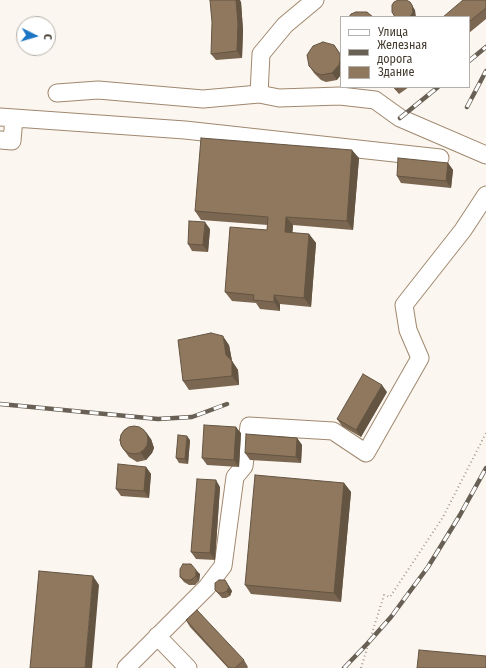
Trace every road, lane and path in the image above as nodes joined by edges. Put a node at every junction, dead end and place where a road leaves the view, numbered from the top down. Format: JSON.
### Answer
{"nodes":[{"id":1,"x":315,"y":0,"type":"edge"},
{"id":2,"x":57,"y":93,"type":"dead end"},
{"id":3,"x":259,"y":94,"type":"junction"},
{"id":4,"x":7,"y":117,"type":"edge"},
{"id":5,"x":0,"y":140,"type":"edge"},
{"id":6,"x":486,"y":155,"type":"edge"},
{"id":7,"x":440,"y":158,"type":"dead end"},
{"id":8,"x":486,"y":195,"type":"edge"},
{"id":9,"x":486,"y":433,"type":"edge"},
{"id":10,"x":157,"y":636,"type":"junction"},
{"id":11,"x":126,"y":668,"type":"edge"},
{"id":12,"x":188,"y":668,"type":"edge"},
{"id":13,"x":362,"y":668,"type":"edge"}],
"edges":[{"from":1,"to":3,"type":"street"},
{"from":2,"to":3,"type":"street"},
{"from":3,"to":6,"type":"street"},
{"from":4,"to":5,"type":"street"},
{"from":4,"to":7,"type":"street"},
{"from":8,"to":10,"type":"street"},
{"from":9,"to":13,"type":"path"},
{"from":10,"to":11,"type":"street"},
{"from":10,"to":12,"type":"street"}]}
